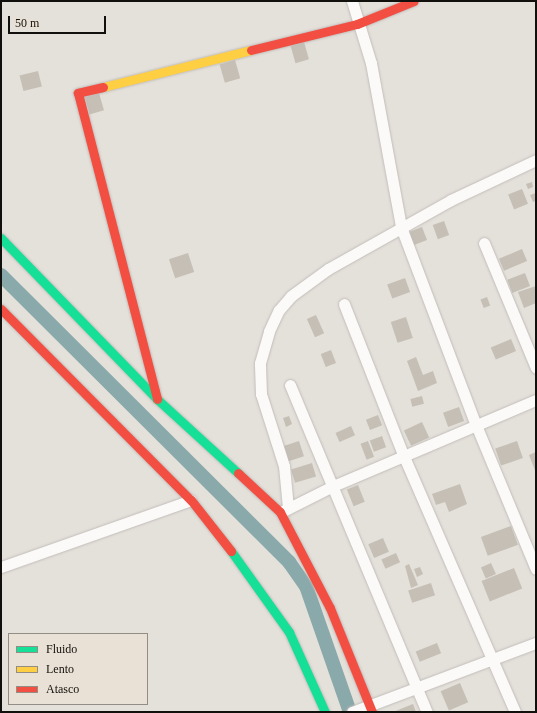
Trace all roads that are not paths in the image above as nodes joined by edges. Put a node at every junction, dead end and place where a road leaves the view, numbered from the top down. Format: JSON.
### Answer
{"nodes":[{"id":1,"x":352,"y":1,"type":"edge"},
{"id":2,"x":414,"y":1,"type":"edge"},
{"id":3,"x":357,"y":24,"type":"junction"},
{"id":4,"x":536,"y":160,"type":"edge"},
{"id":5,"x":401,"y":227,"type":"junction"},
{"id":6,"x":1,"y":238,"type":"edge"},
{"id":7,"x":484,"y":243,"type":"dead end"},
{"id":8,"x":344,"y":304,"type":"dead end"},
{"id":9,"x":1,"y":309,"type":"edge"},
{"id":10,"x":536,"y":368,"type":"edge"},
{"id":11,"x":290,"y":385,"type":"dead end"},
{"id":12,"x":157,"y":399,"type":"junction"},
{"id":13,"x":536,"y":400,"type":"edge"},
{"id":14,"x":476,"y":425,"type":"junction"},
{"id":15,"x":404,"y":455,"type":"junction"},
{"id":16,"x":333,"y":486,"type":"junction"},
{"id":17,"x":191,"y":500,"type":"junction"},
{"id":18,"x":284,"y":510,"type":"junction"},
{"id":19,"x":1,"y":566,"type":"edge"},
{"id":20,"x":536,"y":569,"type":"edge"},
{"id":21,"x":536,"y":643,"type":"edge"},
{"id":22,"x":493,"y":658,"type":"junction"},
{"id":23,"x":416,"y":687,"type":"junction"},
{"id":24,"x":371,"y":709,"type":"edge"},
{"id":25,"x":354,"y":711,"type":"edge"},
{"id":26,"x":325,"y":712,"type":"edge"},
{"id":27,"x":427,"y":712,"type":"edge"},
{"id":28,"x":515,"y":712,"type":"edge"}],
"edges":[{"from":1,"to":3,"type":"street"},
{"from":2,"to":3,"type":"street"},
{"from":3,"to":5,"type":"street"},
{"from":3,"to":12,"type":"street"},
{"from":4,"to":5,"type":"street"},
{"from":5,"to":14,"type":"street"},
{"from":5,"to":18,"type":"street"},
{"from":6,"to":12,"type":"street"},
{"from":7,"to":10,"type":"street"},
{"from":8,"to":15,"type":"street"},
{"from":9,"to":17,"type":"street"},
{"from":11,"to":16,"type":"street"},
{"from":12,"to":18,"type":"street"},
{"from":13,"to":14,"type":"street"},
{"from":14,"to":15,"type":"street"},
{"from":14,"to":20,"type":"street"},
{"from":15,"to":16,"type":"street"},
{"from":15,"to":22,"type":"street"},
{"from":16,"to":18,"type":"street"},
{"from":16,"to":23,"type":"street"},
{"from":17,"to":19,"type":"street"},
{"from":17,"to":26,"type":"street"},
{"from":18,"to":24,"type":"street"},
{"from":21,"to":22,"type":"street"},
{"from":22,"to":23,"type":"street"},
{"from":22,"to":28,"type":"street"},
{"from":23,"to":24,"type":"street"},
{"from":23,"to":27,"type":"street"},
{"from":24,"to":25,"type":"street"}]}
